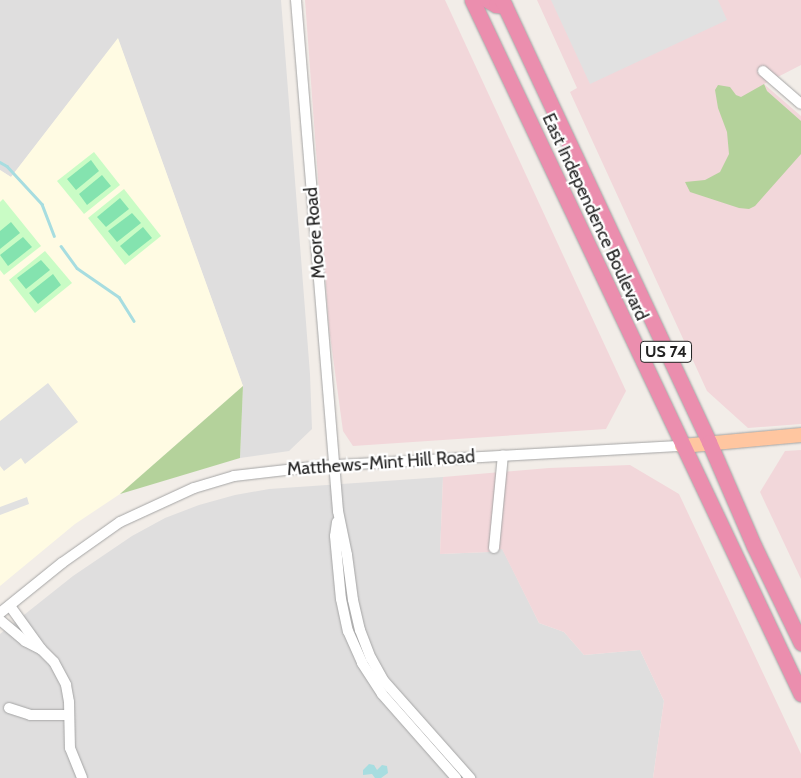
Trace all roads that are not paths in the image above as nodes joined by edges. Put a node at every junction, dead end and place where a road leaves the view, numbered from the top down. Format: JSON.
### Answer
{"nodes":[{"id":1,"x":296,"y":0,"type":"edge"},
{"id":2,"x":472,"y":0,"type":"edge"},
{"id":3,"x":487,"y":0,"type":"edge"},
{"id":4,"x":504,"y":3,"type":"edge"},
{"id":5,"x":763,"y":70,"type":"dead end"},
{"id":6,"x":801,"y":104,"type":"edge"},
{"id":7,"x":801,"y":435,"type":"edge"},
{"id":8,"x":709,"y":442,"type":"junction"},
{"id":9,"x":682,"y":446,"type":"junction"},
{"id":10,"x":503,"y":455,"type":"junction"},
{"id":11,"x":335,"y":465,"type":"junction"},
{"id":12,"x":338,"y":511,"type":"junction"},
{"id":13,"x":494,"y":548,"type":"dead end"},
{"id":14,"x":10,"y":606,"type":"junction"},
{"id":15,"x":0,"y":613,"type":"edge"},
{"id":16,"x":0,"y":620,"type":"edge"},
{"id":17,"x":801,"y":643,"type":"edge"},
{"id":18,"x":41,"y":649,"type":"junction"},
{"id":19,"x":801,"y":694,"type":"edge"},
{"id":20,"x":9,"y":708,"type":"dead end"},
{"id":21,"x":68,"y":715,"type":"junction"},
{"id":22,"x":82,"y":778,"type":"edge"},
{"id":23,"x":456,"y":778,"type":"edge"},
{"id":24,"x":470,"y":778,"type":"edge"}],
"edges":[{"from":1,"to":11,"type":"street","name":"Moore Road"},
{"from":2,"to":9,"type":"highway","name":"East Independence Boulevard","number":"US 74"},
{"from":3,"to":4,"type":"highway"},
{"from":4,"to":8,"type":"highway","name":"East Independence Boulevard","number":"US 74"},
{"from":5,"to":6,"type":"street"},
{"from":7,"to":8,"type":"main road","name":"Matthews-Mint Hill Road"},
{"from":8,"to":9,"type":"main road","name":"Matthews-Mint Hill Road"},
{"from":8,"to":17,"type":"highway","name":"East Independence Boulevard","number":"US 74"},
{"from":9,"to":10,"type":"street","name":"Matthews-Mint Hill Road"},
{"from":9,"to":19,"type":"highway","name":"East Independence Boulevard","number":"US 74"},
{"from":10,"to":11,"type":"street","name":"Matthews-Mint Hill Road"},
{"from":10,"to":13,"type":"street"},
{"from":11,"to":12,"type":"street","name":"Moore Road"},
{"from":11,"to":14,"type":"street","name":"Matthews-Mint Hill Road"},
{"from":12,"to":23,"type":"street"},
{"from":12,"to":24,"type":"street"},
{"from":14,"to":15,"type":"street","name":"Matthews-Mint Hill Road"},
{"from":14,"to":18,"type":"street"},
{"from":16,"to":18,"type":"street"},
{"from":18,"to":21,"type":"street"},
{"from":20,"to":21,"type":"street"},
{"from":21,"to":22,"type":"street"}]}
